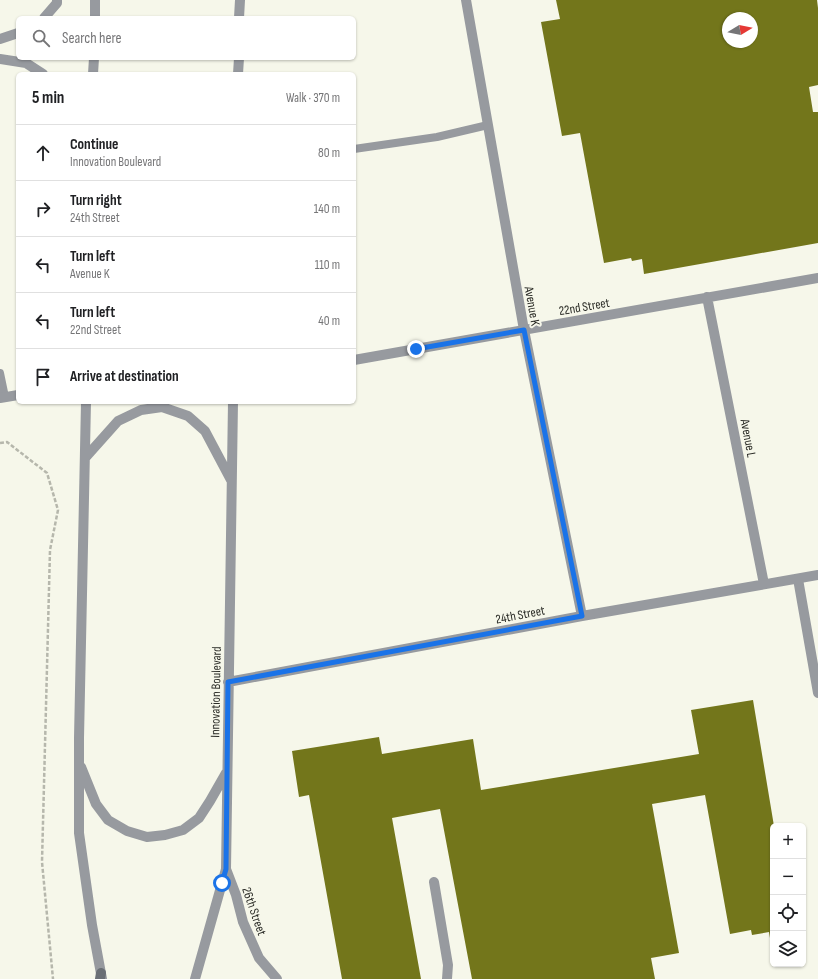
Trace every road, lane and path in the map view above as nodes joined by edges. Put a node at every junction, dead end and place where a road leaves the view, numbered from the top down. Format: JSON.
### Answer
{"nodes":[{"id":1,"x":57,"y":0,"type":"edge"},
{"id":2,"x":95,"y":0,"type":"edge"},
{"id":3,"x":240,"y":0,"type":"edge"},
{"id":4,"x":466,"y":0,"type":"edge"},
{"id":5,"x":46,"y":16,"type":"edge"},
{"id":6,"x":94,"y":16,"type":"edge"},
{"id":7,"x":239,"y":16,"type":"edge"},
{"id":8,"x":16,"y":34,"type":"edge"},
{"id":9,"x":0,"y":39,"type":"edge"},
{"id":10,"x":0,"y":59,"type":"edge"},
{"id":11,"x":94,"y":60,"type":"edge"},
{"id":12,"x":239,"y":60,"type":"edge"},
{"id":13,"x":40,"y":72,"type":"edge"},
{"id":14,"x":93,"y":72,"type":"edge"},
{"id":15,"x":238,"y":72,"type":"edge"},
{"id":16,"x":488,"y":126,"type":"junction"},
{"id":17,"x":356,"y":149,"type":"edge"},
{"id":18,"x":818,"y":278,"type":"edge"},
{"id":19,"x":707,"y":297,"type":"junction"},
{"id":20,"x":524,"y":330,"type":"junction"},
{"id":21,"x":356,"y":360,"type":"edge"},
{"id":22,"x":0,"y":372,"type":"edge"},
{"id":23,"x":16,"y":395,"type":"edge"},
{"id":24,"x":2,"y":397,"type":"edge"},
{"id":25,"x":86,"y":404,"type":"edge"},
{"id":26,"x":233,"y":404,"type":"edge"},
{"id":27,"x":0,"y":443,"type":"edge"},
{"id":28,"x":85,"y":458,"type":"junction"},
{"id":29,"x":232,"y":481,"type":"junction"},
{"id":30,"x":818,"y":575,"type":"edge"},
{"id":31,"x":798,"y":578,"type":"junction"},
{"id":32,"x":764,"y":584,"type":"junction"},
{"id":33,"x":582,"y":616,"type":"junction"},
{"id":34,"x":228,"y":682,"type":"junction"},
{"id":35,"x":818,"y":693,"type":"edge"},
{"id":36,"x":79,"y":761,"type":"junction"},
{"id":37,"x":227,"y":771,"type":"junction"},
{"id":38,"x":226,"y":869,"type":"junction"},
{"id":39,"x":434,"y":882,"type":"dead end"},
{"id":40,"x":101,"y":977,"type":"edge"},
{"id":41,"x":53,"y":979,"type":"edge"},
{"id":42,"x":195,"y":979,"type":"edge"},
{"id":43,"x":277,"y":979,"type":"edge"},
{"id":44,"x":447,"y":979,"type":"edge"}],
"edges":[{"from":1,"to":5,"type":"street"},
{"from":2,"to":6,"type":"street"},
{"from":3,"to":7,"type":"street"},
{"from":4,"to":16,"type":"street","name":"Avenue K"},
{"from":8,"to":9,"type":"street"},
{"from":10,"to":13,"type":"street"},
{"from":11,"to":14,"type":"street"},
{"from":12,"to":15,"type":"street"},
{"from":16,"to":17,"type":"lane"},
{"from":16,"to":20,"type":"street","name":"Avenue K"},
{"from":18,"to":19,"type":"street","name":"22nd Street"},
{"from":19,"to":20,"type":"street","name":"22nd Street"},
{"from":19,"to":32,"type":"street","name":"Avenue L"},
{"from":20,"to":21,"type":"street","name":"22nd Street"},
{"from":20,"to":33,"type":"street","name":"Avenue K"},
{"from":22,"to":24,"type":"lane"},
{"from":23,"to":24,"type":"street"},
{"from":25,"to":28,"type":"street"},
{"from":26,"to":29,"type":"street","name":"Innovation Boulevard"},
{"from":27,"to":41,"type":"path"},
{"from":28,"to":29,"type":"street"},
{"from":28,"to":36,"type":"street"},
{"from":29,"to":34,"type":"street","name":"Innovation Boulevard"},
{"from":30,"to":31,"type":"street","name":"24th Street"},
{"from":31,"to":32,"type":"street","name":"24th Street"},
{"from":31,"to":35,"type":"street"},
{"from":32,"to":33,"type":"street","name":"24th Street"},
{"from":33,"to":34,"type":"street","name":"24th Street"},
{"from":34,"to":37,"type":"street","name":"Innovation Boulevard"},
{"from":36,"to":37,"type":"street"},
{"from":36,"to":40,"type":"street"},
{"from":37,"to":38,"type":"street","name":"Innovation Boulevard"},
{"from":38,"to":42,"type":"street","name":"Innovation Boulevard"},
{"from":38,"to":43,"type":"street","name":"26th Street"},
{"from":39,"to":44,"type":"street"}]}
